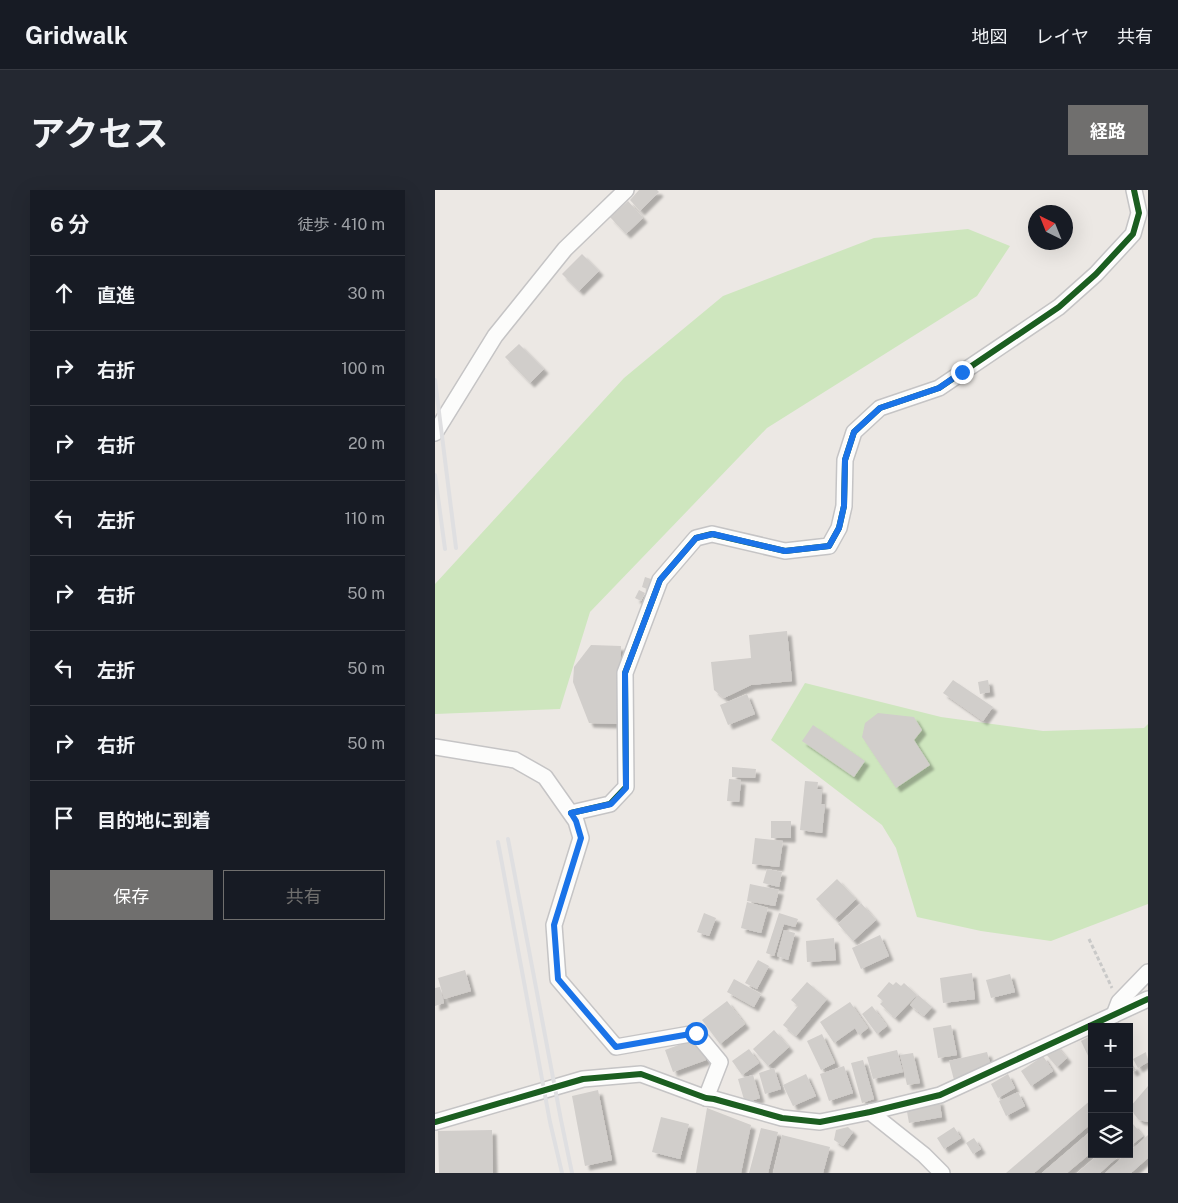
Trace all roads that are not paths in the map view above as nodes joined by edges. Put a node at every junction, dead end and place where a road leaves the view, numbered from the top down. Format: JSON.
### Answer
{"nodes":[{"id":1,"x":626,"y":190,"type":"edge"},
{"id":2,"x":1133,"y":190,"type":"edge"},
{"id":3,"x":435,"y":433,"type":"edge"},
{"id":4,"x":435,"y":747,"type":"edge"},
{"id":5,"x":571,"y":813,"type":"junction"},
{"id":6,"x":1148,"y":972,"type":"edge"},
{"id":7,"x":1148,"y":999,"type":"edge"},
{"id":8,"x":1116,"y":1008,"type":"junction"},
{"id":9,"x":706,"y":1098,"type":"junction"},
{"id":10,"x":870,"y":1112,"type":"junction"},
{"id":11,"x":435,"y":1122,"type":"edge"},
{"id":12,"x":942,"y":1173,"type":"edge"}],
"edges":[{"from":1,"to":3,"type":"street"},
{"from":2,"to":5,"type":"street"},
{"from":4,"to":5,"type":"street"},
{"from":5,"to":9,"type":"street"},
{"from":6,"to":8,"type":"street"},
{"from":7,"to":8,"type":"street"},
{"from":8,"to":10,"type":"street"},
{"from":9,"to":10,"type":"street"},
{"from":9,"to":11,"type":"street"},
{"from":10,"to":12,"type":"street"}]}
